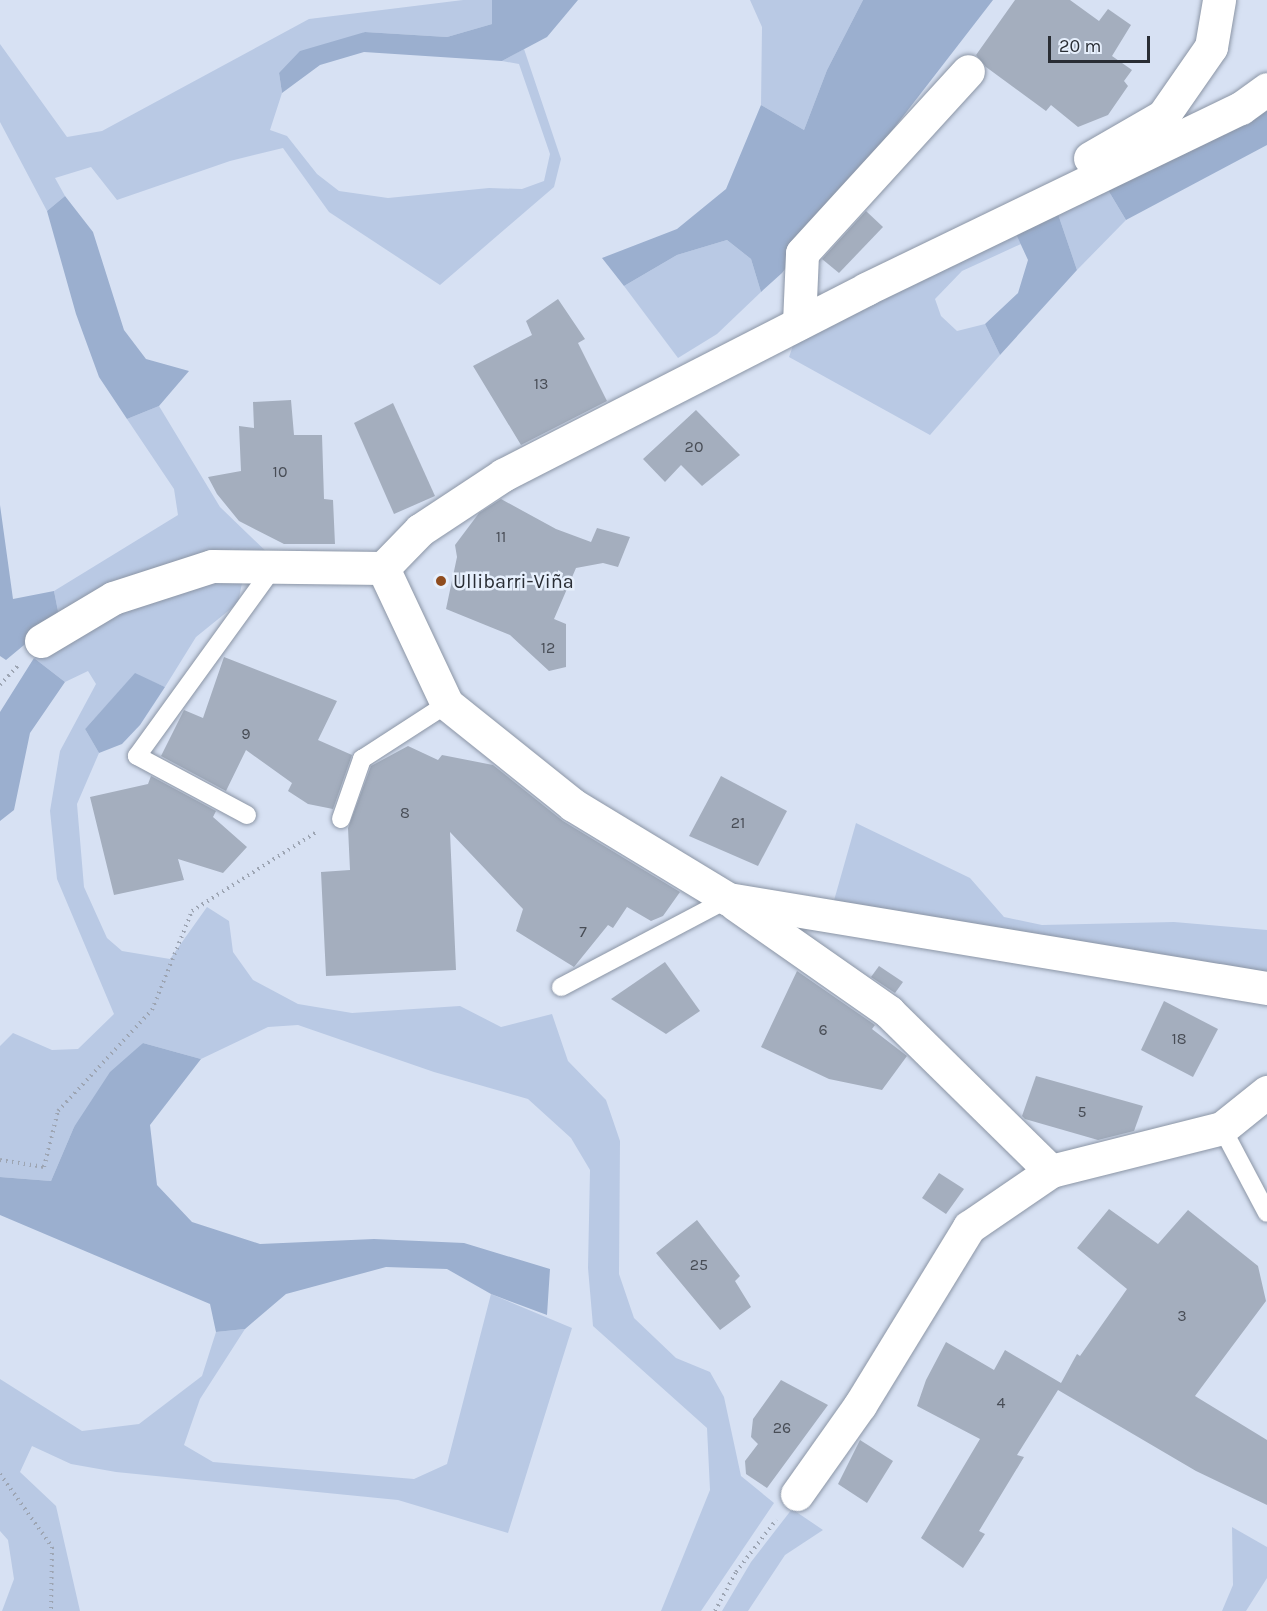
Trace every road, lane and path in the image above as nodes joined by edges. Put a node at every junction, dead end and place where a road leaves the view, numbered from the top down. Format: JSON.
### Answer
{"nodes":[{"id":1,"x":1218,"y":0,"type":"edge"},
{"id":2,"x":968,"y":70,"type":"dead end"},
{"id":3,"x":1267,"y":89,"type":"edge"},
{"id":4,"x":866,"y":289,"type":"junction"},
{"id":5,"x":799,"y":323,"type":"junction"},
{"id":6,"x":274,"y":567,"type":"junction"},
{"id":7,"x":383,"y":568,"type":"junction"},
{"id":8,"x":41,"y":641,"type":"dead end"},
{"id":9,"x":447,"y":704,"type":"junction"},
{"id":10,"x":248,"y":816,"type":"dead end"},
{"id":11,"x":340,"y":819,"type":"joint"},
{"id":12,"x":729,"y":900,"type":"junction"},
{"id":13,"x":561,"y":987,"type":"dead end"},
{"id":14,"x":1267,"y":988,"type":"edge"},
{"id":15,"x":1267,"y":1092,"type":"edge"},
{"id":16,"x":1222,"y":1128,"type":"junction"},
{"id":17,"x":0,"y":1160,"type":"edge"},
{"id":18,"x":1051,"y":1171,"type":"junction"},
{"id":19,"x":1267,"y":1213,"type":"edge"},
{"id":20,"x":0,"y":1474,"type":"edge"},
{"id":21,"x":797,"y":1494,"type":"joint"},
{"id":22,"x":51,"y":1611,"type":"edge"},
{"id":23,"x":715,"y":1611,"type":"edge"}],
"edges":[{"from":1,"to":4,"type":"street"},
{"from":2,"to":5,"type":"street"},
{"from":3,"to":4,"type":"street"},
{"from":4,"to":5,"type":"street"},
{"from":5,"to":7,"type":"street"},
{"from":6,"to":7,"type":"street"},
{"from":6,"to":8,"type":"street"},
{"from":6,"to":10,"type":"lane"},
{"from":7,"to":9,"type":"street"},
{"from":9,"to":11,"type":"lane"},
{"from":9,"to":12,"type":"street"},
{"from":11,"to":17,"type":"path"},
{"from":12,"to":13,"type":"lane"},
{"from":12,"to":14,"type":"street"},
{"from":12,"to":18,"type":"street"},
{"from":15,"to":16,"type":"street"},
{"from":16,"to":18,"type":"street"},
{"from":16,"to":19,"type":"lane"},
{"from":18,"to":21,"type":"street"},
{"from":20,"to":22,"type":"path"},
{"from":21,"to":23,"type":"path"}]}
